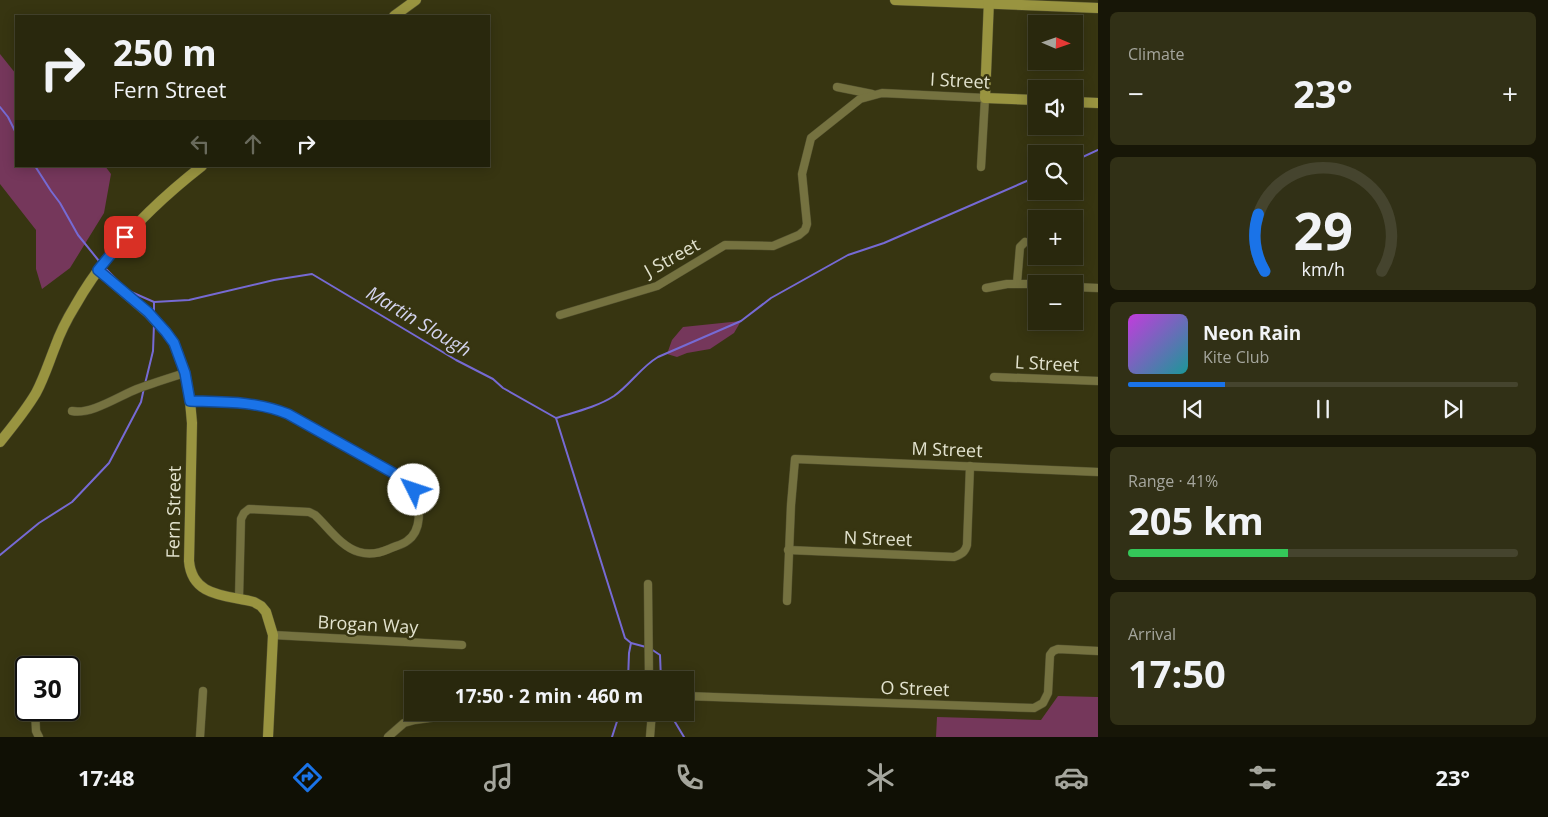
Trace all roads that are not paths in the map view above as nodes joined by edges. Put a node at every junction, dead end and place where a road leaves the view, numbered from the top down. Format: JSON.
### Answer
{"nodes":[{"id":1,"x":416,"y":0,"type":"edge"},
{"id":2,"x":895,"y":0,"type":"edge"},
{"id":3,"x":989,"y":2,"type":"edge"},
{"id":4,"x":1098,"y":8,"type":"edge"},
{"id":5,"x":395,"y":15,"type":"edge"},
{"id":6,"x":837,"y":87,"type":"dead end"},
{"id":7,"x":872,"y":94,"type":"junction"},
{"id":8,"x":985,"y":98,"type":"junction"},
{"id":9,"x":1028,"y":100,"type":"edge"},
{"id":10,"x":1083,"y":102,"type":"edge"},
{"id":11,"x":1098,"y":103,"type":"edge"},
{"id":12,"x":981,"y":166,"type":"dead end"},
{"id":13,"x":201,"y":167,"type":"edge"},
{"id":14,"x":1025,"y":242,"type":"dead end"},
{"id":15,"x":98,"y":270,"type":"junction"},
{"id":16,"x":1017,"y":283,"type":"junction"},
{"id":17,"x":1028,"y":284,"type":"edge"},
{"id":18,"x":1083,"y":287,"type":"edge"},
{"id":19,"x":986,"y":288,"type":"dead end"},
{"id":20,"x":1098,"y":288,"type":"edge"},
{"id":21,"x":560,"y":315,"type":"dead end"},
{"id":22,"x":185,"y":373,"type":"junction"},
{"id":23,"x":994,"y":377,"type":"dead end"},
{"id":24,"x":1098,"y":381,"type":"edge"},
{"id":25,"x":190,"y":401,"type":"junction"},
{"id":26,"x":72,"y":411,"type":"dead end"},
{"id":27,"x":0,"y":442,"type":"edge"},
{"id":28,"x":970,"y":466,"type":"junction"},
{"id":29,"x":1098,"y":472,"type":"edge"},
{"id":30,"x":788,"y":550,"type":"junction"},
{"id":31,"x":648,"y":584,"type":"dead end"},
{"id":32,"x":239,"y":598,"type":"junction"},
{"id":33,"x":786,"y":601,"type":"dead end"},
{"id":34,"x":273,"y":635,"type":"junction"},
{"id":35,"x":462,"y":645,"type":"dead end"},
{"id":36,"x":1098,"y":651,"type":"edge"},
{"id":37,"x":649,"y":671,"type":"edge"},
{"id":38,"x":203,"y":691,"type":"dead end"},
{"id":39,"x":694,"y":696,"type":"edge"},
{"id":40,"x":36,"y":721,"type":"edge"},
{"id":41,"x":411,"y":721,"type":"edge"},
{"id":42,"x":651,"y":721,"type":"edge"},
{"id":43,"x":38,"y":737,"type":"edge"},
{"id":44,"x":200,"y":737,"type":"edge"},
{"id":45,"x":268,"y":737,"type":"edge"},
{"id":46,"x":388,"y":737,"type":"edge"},
{"id":47,"x":650,"y":737,"type":"edge"}],
"edges":[{"from":1,"to":5,"type":"street"},
{"from":2,"to":3,"type":"street"},
{"from":3,"to":4,"type":"street"},
{"from":3,"to":8,"type":"street"},
{"from":6,"to":7,"type":"street"},
{"from":7,"to":8,"type":"street","name":"I Street"},
{"from":7,"to":21,"type":"street","name":"J Street"},
{"from":8,"to":9,"type":"street","name":"I Street"},
{"from":8,"to":12,"type":"street"},
{"from":10,"to":11,"type":"street"},
{"from":13,"to":15,"type":"street"},
{"from":14,"to":16,"type":"street"},
{"from":15,"to":22,"type":"street","name":"Fern Street"},
{"from":15,"to":27,"type":"street"},
{"from":16,"to":17,"type":"street"},
{"from":16,"to":19,"type":"street"},
{"from":18,"to":20,"type":"street"},
{"from":22,"to":25,"type":"street","name":"Fern Street"},
{"from":22,"to":26,"type":"street"},
{"from":23,"to":24,"type":"street","name":"L Street"},
{"from":25,"to":32,"type":"street","name":"Fern Street"},
{"from":25,"to":32,"type":"street"},
{"from":28,"to":29,"type":"street","name":"M Street"},
{"from":28,"to":30,"type":"street","name":"N Street"},
{"from":28,"to":30,"type":"street","name":"M Street"},
{"from":30,"to":33,"type":"street"},
{"from":31,"to":37,"type":"street"},
{"from":32,"to":34,"type":"street","name":"Fern Street"},
{"from":34,"to":35,"type":"street","name":"Brogan Way"},
{"from":34,"to":45,"type":"street","name":"Fern Street"},
{"from":36,"to":39,"type":"street","name":"O Street"},
{"from":38,"to":44,"type":"street"},
{"from":40,"to":43,"type":"street"},
{"from":41,"to":46,"type":"street"},
{"from":42,"to":47,"type":"street"}]}
